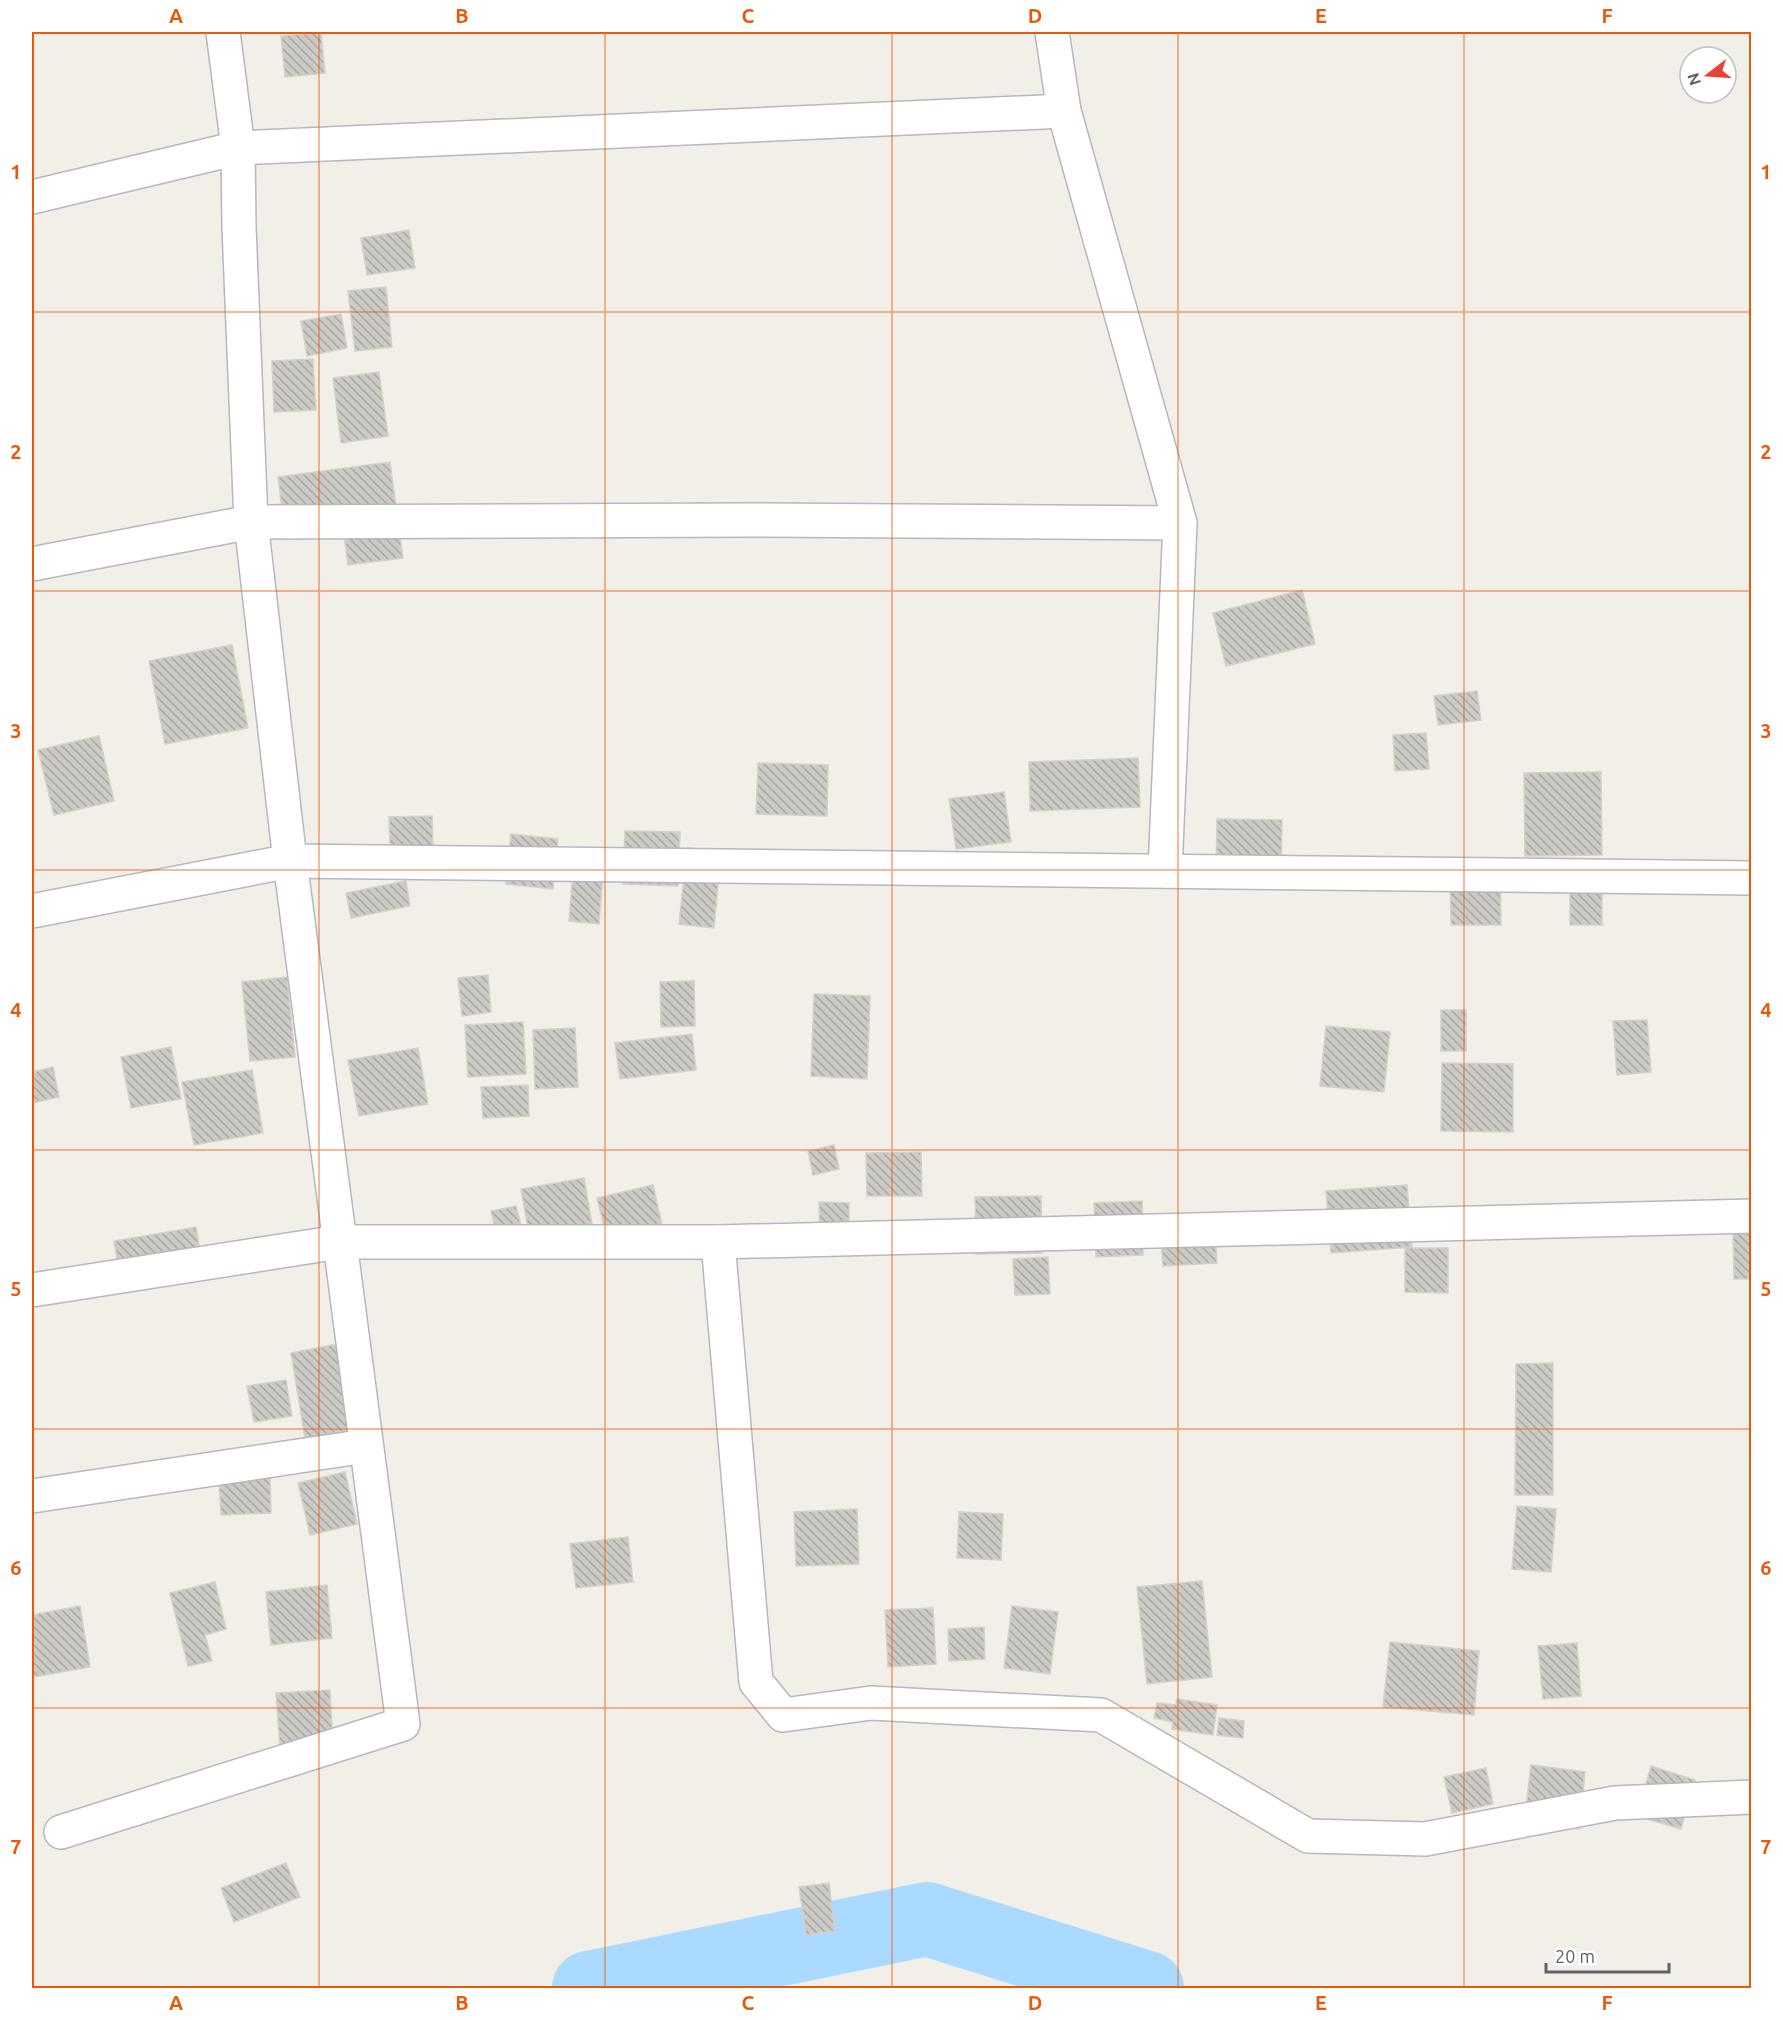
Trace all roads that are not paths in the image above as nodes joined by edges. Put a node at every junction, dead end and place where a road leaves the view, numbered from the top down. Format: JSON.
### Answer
{"nodes":[{"id":1,"x":223,"y":32,"type":"edge"},
{"id":2,"x":1052,"y":32,"type":"edge"},
{"id":3,"x":1064,"y":111,"type":"junction"},
{"id":4,"x":238,"y":148,"type":"junction"},
{"id":5,"x":32,"y":197,"type":"edge"},
{"id":6,"x":251,"y":522,"type":"junction"},
{"id":7,"x":1180,"y":523,"type":"junction"},
{"id":8,"x":32,"y":564,"type":"edge"},
{"id":9,"x":290,"y":861,"type":"junction"},
{"id":10,"x":1165,"y":871,"type":"junction"},
{"id":11,"x":1752,"y":878,"type":"edge"},
{"id":12,"x":32,"y":910,"type":"edge"},
{"id":13,"x":1752,"y":1216,"type":"edge"},
{"id":14,"x":339,"y":1242,"type":"junction"},
{"id":15,"x":718,"y":1242,"type":"junction"},
{"id":16,"x":32,"y":1290,"type":"edge"},
{"id":17,"x":366,"y":1446,"type":"junction"},
{"id":18,"x":32,"y":1496,"type":"edge"},
{"id":19,"x":1752,"y":1797,"type":"edge"},
{"id":20,"x":61,"y":1832,"type":"dead end"}],
"edges":[{"from":1,"to":4,"type":"street"},
{"from":2,"to":3,"type":"street"},
{"from":3,"to":4,"type":"street"},
{"from":3,"to":7,"type":"street"},
{"from":4,"to":5,"type":"street"},
{"from":4,"to":6,"type":"street"},
{"from":6,"to":7,"type":"street"},
{"from":6,"to":8,"type":"street"},
{"from":6,"to":9,"type":"street"},
{"from":7,"to":10,"type":"street"},
{"from":9,"to":10,"type":"street"},
{"from":9,"to":12,"type":"street"},
{"from":9,"to":14,"type":"street"},
{"from":10,"to":11,"type":"street"},
{"from":13,"to":15,"type":"street"},
{"from":14,"to":15,"type":"street"},
{"from":14,"to":16,"type":"street"},
{"from":14,"to":17,"type":"street"},
{"from":15,"to":19,"type":"street"},
{"from":17,"to":18,"type":"street"},
{"from":17,"to":20,"type":"street"}]}
